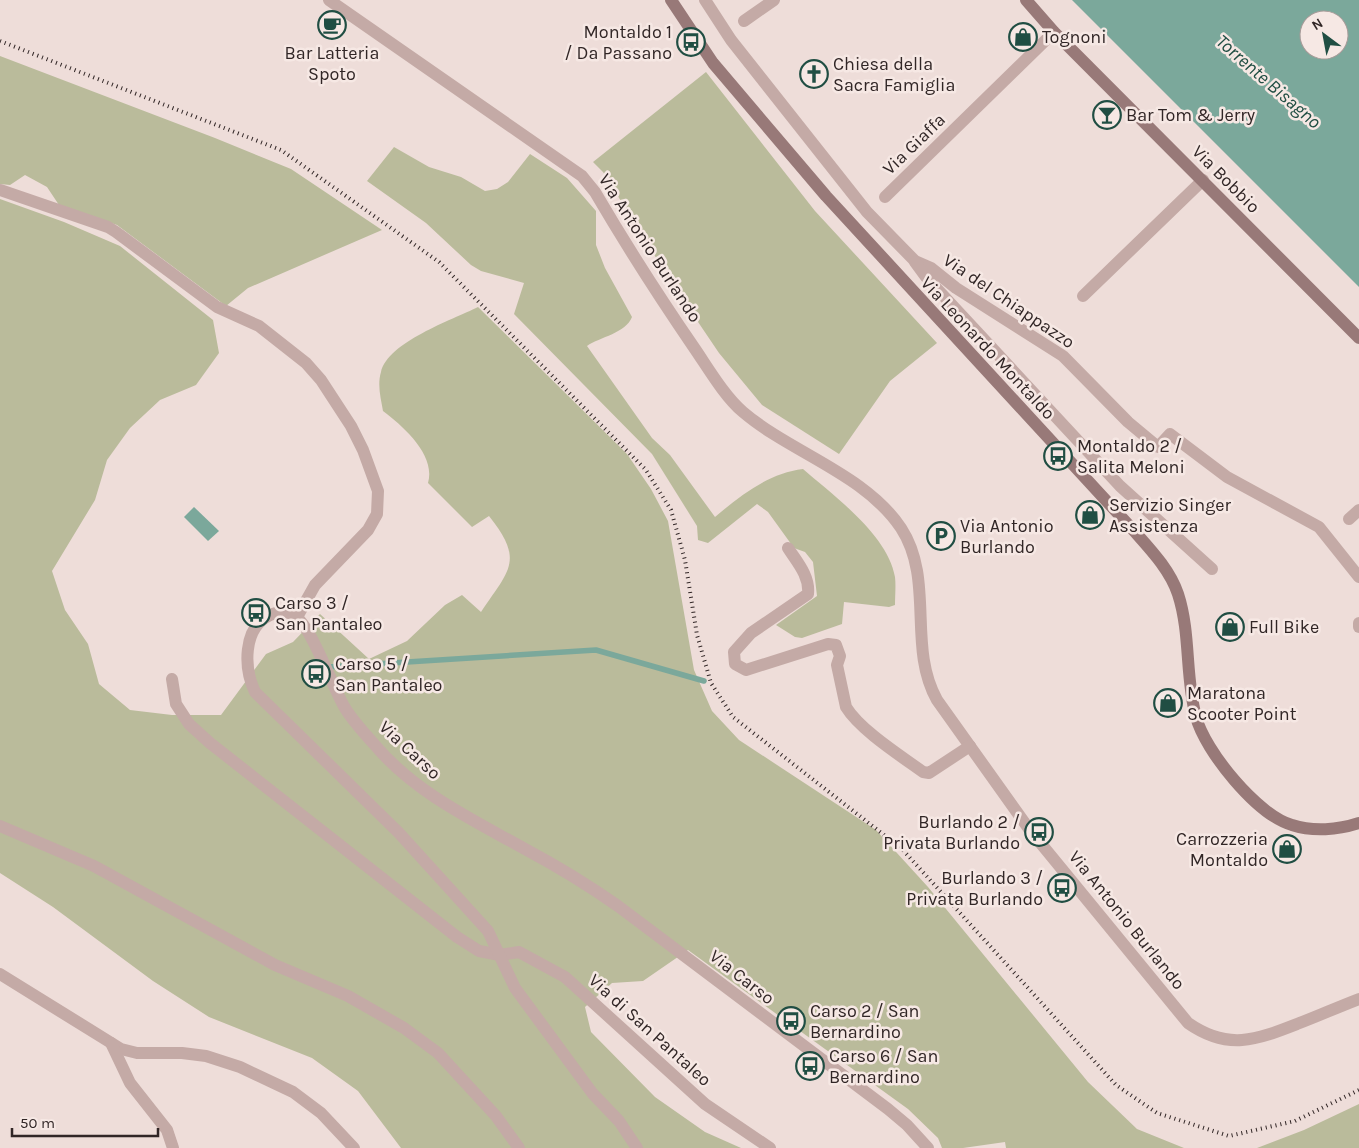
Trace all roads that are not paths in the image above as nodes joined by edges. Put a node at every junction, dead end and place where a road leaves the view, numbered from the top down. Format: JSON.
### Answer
{"nodes":[{"id":1,"x":329,"y":0,"type":"edge"},
{"id":2,"x":671,"y":0,"type":"edge"},
{"id":3,"x":705,"y":0,"type":"edge"},
{"id":4,"x":774,"y":0,"type":"edge"},
{"id":5,"x":1026,"y":0,"type":"edge"},
{"id":6,"x":744,"y":22,"type":"dead end"},
{"id":7,"x":1054,"y":32,"type":"junction"},
{"id":8,"x":1203,"y":180,"type":"junction"},
{"id":9,"x":0,"y":190,"type":"edge"},
{"id":10,"x":885,"y":197,"type":"dead end"},
{"id":11,"x":915,"y":261,"type":"junction"},
{"id":12,"x":1083,"y":296,"type":"dead end"},
{"id":13,"x":1359,"y":338,"type":"edge"},
{"id":14,"x":1359,"y":510,"type":"edge"},
{"id":15,"x":1349,"y":519,"type":"dead end"},
{"id":16,"x":788,"y":548,"type":"dead end"},
{"id":17,"x":1212,"y":569,"type":"dead end"},
{"id":18,"x":1359,"y":578,"type":"edge"},
{"id":19,"x":297,"y":617,"type":"junction"},
{"id":20,"x":1359,"y":623,"type":"edge"},
{"id":21,"x":1359,"y":627,"type":"edge"},
{"id":22,"x":172,"y":680,"type":"dead end"},
{"id":23,"x":970,"y":746,"type":"junction"},
{"id":24,"x":1359,"y":822,"type":"edge"},
{"id":25,"x":0,"y":826,"type":"edge"},
{"id":26,"x":500,"y":955,"type":"junction"},
{"id":27,"x":0,"y":974,"type":"edge"},
{"id":28,"x":1359,"y":999,"type":"edge"},
{"id":29,"x":111,"y":1043,"type":"junction"},
{"id":30,"x":173,"y":1148,"type":"edge"},
{"id":31,"x":354,"y":1148,"type":"edge"},
{"id":32,"x":519,"y":1148,"type":"edge"},
{"id":33,"x":637,"y":1148,"type":"edge"},
{"id":34,"x":770,"y":1148,"type":"edge"},
{"id":35,"x":928,"y":1148,"type":"edge"}],
"edges":[{"from":1,"to":23,"type":"street","name":"Via Antonio Burlando"},
{"from":2,"to":24,"type":"main road","name":"Via Leonardo Montaldo"},
{"from":3,"to":11,"type":"street","name":"Via del Chiappazzo"},
{"from":4,"to":6,"type":"street"},
{"from":5,"to":7,"type":"main road","name":"Via Bobbio"},
{"from":7,"to":8,"type":"main road","name":"Via Bobbio"},
{"from":7,"to":10,"type":"street","name":"Via Giaffa"},
{"from":8,"to":12,"type":"street"},
{"from":8,"to":13,"type":"main road","name":"Via Bobbio"},
{"from":9,"to":19,"type":"street"},
{"from":11,"to":17,"type":"street"},
{"from":11,"to":18,"type":"street","name":"Via del Chiappazzo"},
{"from":14,"to":15,"type":"street"},
{"from":16,"to":23,"type":"street"},
{"from":19,"to":26,"type":"street"},
{"from":19,"to":35,"type":"street","name":"Via Carso"},
{"from":20,"to":21,"type":"street"},
{"from":22,"to":26,"type":"street"},
{"from":23,"to":28,"type":"street","name":"Via Antonio Burlando"},
{"from":25,"to":32,"type":"street"},
{"from":26,"to":33,"type":"street"},
{"from":26,"to":34,"type":"street","name":"Via di San Pantaleo"},
{"from":27,"to":29,"type":"street"},
{"from":29,"to":30,"type":"street"},
{"from":29,"to":31,"type":"street"}]}
